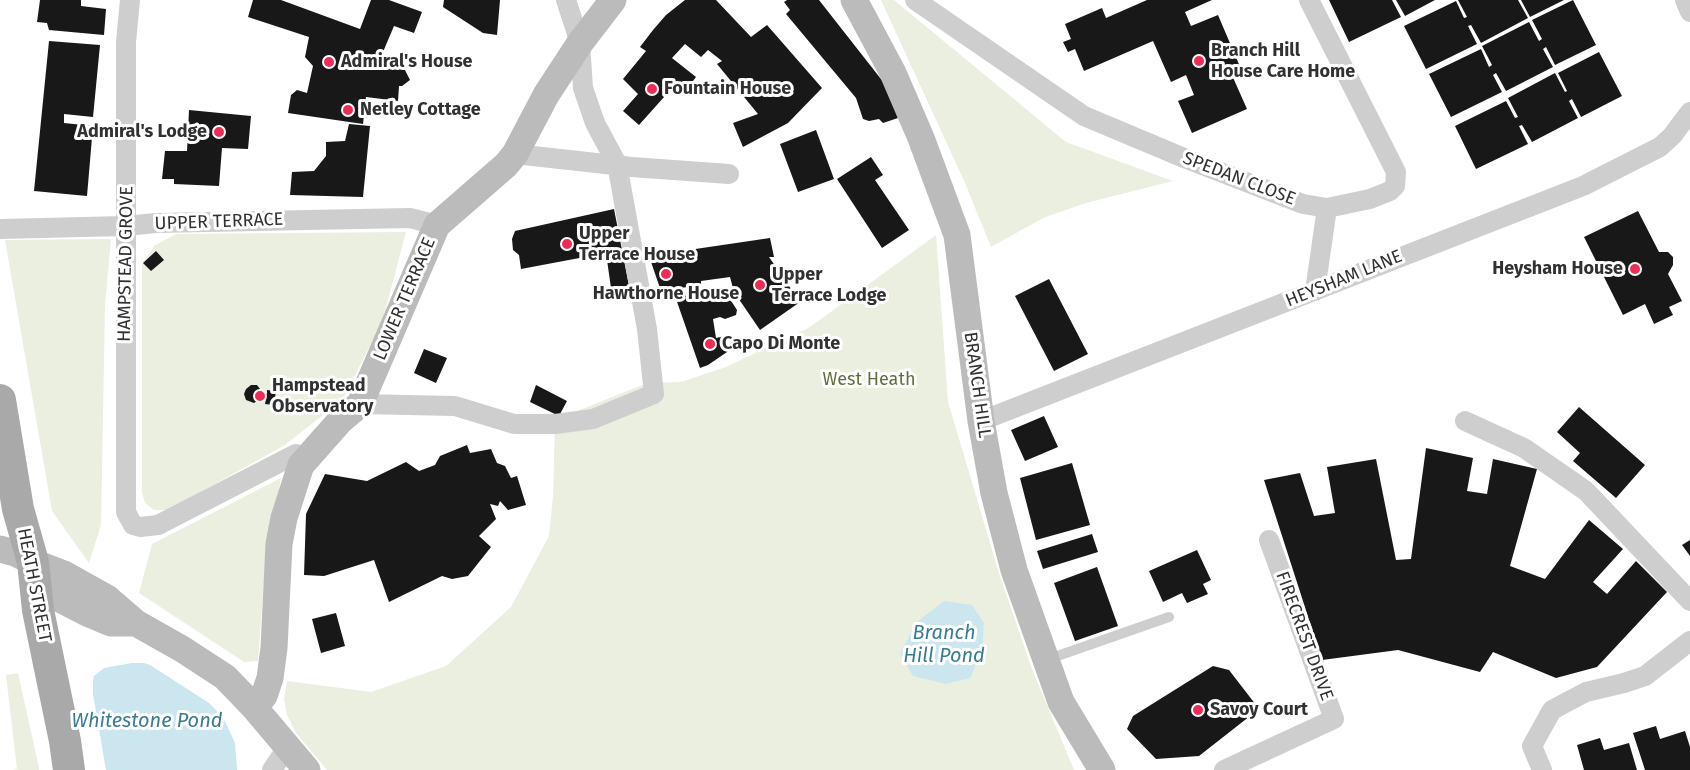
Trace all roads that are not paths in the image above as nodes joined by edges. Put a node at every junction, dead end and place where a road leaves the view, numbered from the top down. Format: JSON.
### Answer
{"nodes":[{"id":1,"x":130,"y":0,"type":"edge"},
{"id":2,"x":566,"y":0,"type":"edge"},
{"id":3,"x":613,"y":0,"type":"edge"},
{"id":4,"x":854,"y":0,"type":"edge"},
{"id":5,"x":915,"y":0,"type":"edge"},
{"id":6,"x":1309,"y":0,"type":"edge"},
{"id":7,"x":1685,"y":0,"type":"edge"},
{"id":8,"x":1690,"y":12,"type":"edge"},
{"id":9,"x":580,"y":43,"type":"junction"},
{"id":10,"x":1690,"y":112,"type":"edge"},
{"id":11,"x":515,"y":154,"type":"junction"},
{"id":12,"x":617,"y":164,"type":"junction"},
{"id":13,"x":729,"y":174,"type":"dead end"},
{"id":14,"x":1327,"y":208,"type":"junction"},
{"id":15,"x":436,"y":225,"type":"junction"},
{"id":16,"x":125,"y":226,"type":"junction"},
{"id":17,"x":0,"y":229,"type":"edge"},
{"id":18,"x":1315,"y":291,"type":"junction"},
{"id":19,"x":0,"y":400,"type":"edge"},
{"id":20,"x":360,"y":404,"type":"junction"},
{"id":21,"x":981,"y":421,"type":"junction"},
{"id":22,"x":1464,"y":421,"type":"dead end"},
{"id":23,"x":307,"y":456,"type":"junction"},
{"id":24,"x":1269,"y":540,"type":"dead end"},
{"id":25,"x":0,"y":549,"type":"edge"},
{"id":26,"x":33,"y":562,"type":"junction"},
{"id":27,"x":1690,"y":601,"type":"edge"},
{"id":28,"x":1169,"y":617,"type":"dead end"},
{"id":29,"x":1690,"y":641,"type":"edge"},
{"id":30,"x":1046,"y":660,"type":"junction"},
{"id":31,"x":253,"y":706,"type":"junction"},
{"id":32,"x":288,"y":746,"type":"junction"},
{"id":33,"x":69,"y":770,"type":"edge"},
{"id":34,"x":272,"y":770,"type":"edge"},
{"id":35,"x":307,"y":770,"type":"edge"},
{"id":36,"x":1101,"y":770,"type":"edge"},
{"id":37,"x":1224,"y":770,"type":"edge"},
{"id":38,"x":1542,"y":770,"type":"edge"}],
"edges":[{"from":1,"to":16,"type":"street","name":"HAMPSTEAD GROVE"},
{"from":2,"to":9,"type":"street"},
{"from":3,"to":9,"type":"street","name":"LOWER TERRACE"},
{"from":4,"to":21,"type":"street","name":"BRANCH HILL"},
{"from":5,"to":14,"type":"street","name":"SPEDAN CLOSE"},
{"from":6,"to":14,"type":"street","name":"SPEDAN CLOSE"},
{"from":7,"to":8,"type":"street"},
{"from":9,"to":11,"type":"street","name":"LOWER TERRACE"},
{"from":9,"to":12,"type":"street"},
{"from":10,"to":18,"type":"street","name":"HEYSHAM LANE"},
{"from":11,"to":12,"type":"street"},
{"from":11,"to":15,"type":"street","name":"LOWER TERRACE"},
{"from":12,"to":13,"type":"street"},
{"from":12,"to":20,"type":"street"},
{"from":14,"to":18,"type":"street"},
{"from":15,"to":16,"type":"street","name":"UPPER TERRACE"},
{"from":15,"to":20,"type":"street","name":"LOWER TERRACE"},
{"from":16,"to":17,"type":"street","name":"UPPER TERRACE"},
{"from":16,"to":23,"type":"street","name":"HAMPSTEAD GROVE"},
{"from":18,"to":21,"type":"street","name":"HEYSHAM LANE"},
{"from":19,"to":26,"type":"main road","name":"HEATH STREET"},
{"from":20,"to":23,"type":"street","name":"LOWER TERRACE"},
{"from":21,"to":30,"type":"street","name":"BRANCH HILL"},
{"from":22,"to":27,"type":"street"},
{"from":23,"to":31,"type":"street","name":"LOWER TERRACE"},
{"from":24,"to":37,"type":"street","name":"FIRECREST DRIVE"},
{"from":25,"to":26,"type":"street"},
{"from":26,"to":31,"type":"street"},
{"from":26,"to":33,"type":"main road","name":"HEATH STREET"},
{"from":28,"to":30,"type":"lane"},
{"from":29,"to":38,"type":"street"},
{"from":30,"to":36,"type":"street","name":"BRANCH HILL"},
{"from":31,"to":32,"type":"street"},
{"from":32,"to":34,"type":"street"},
{"from":32,"to":35,"type":"street"}]}
